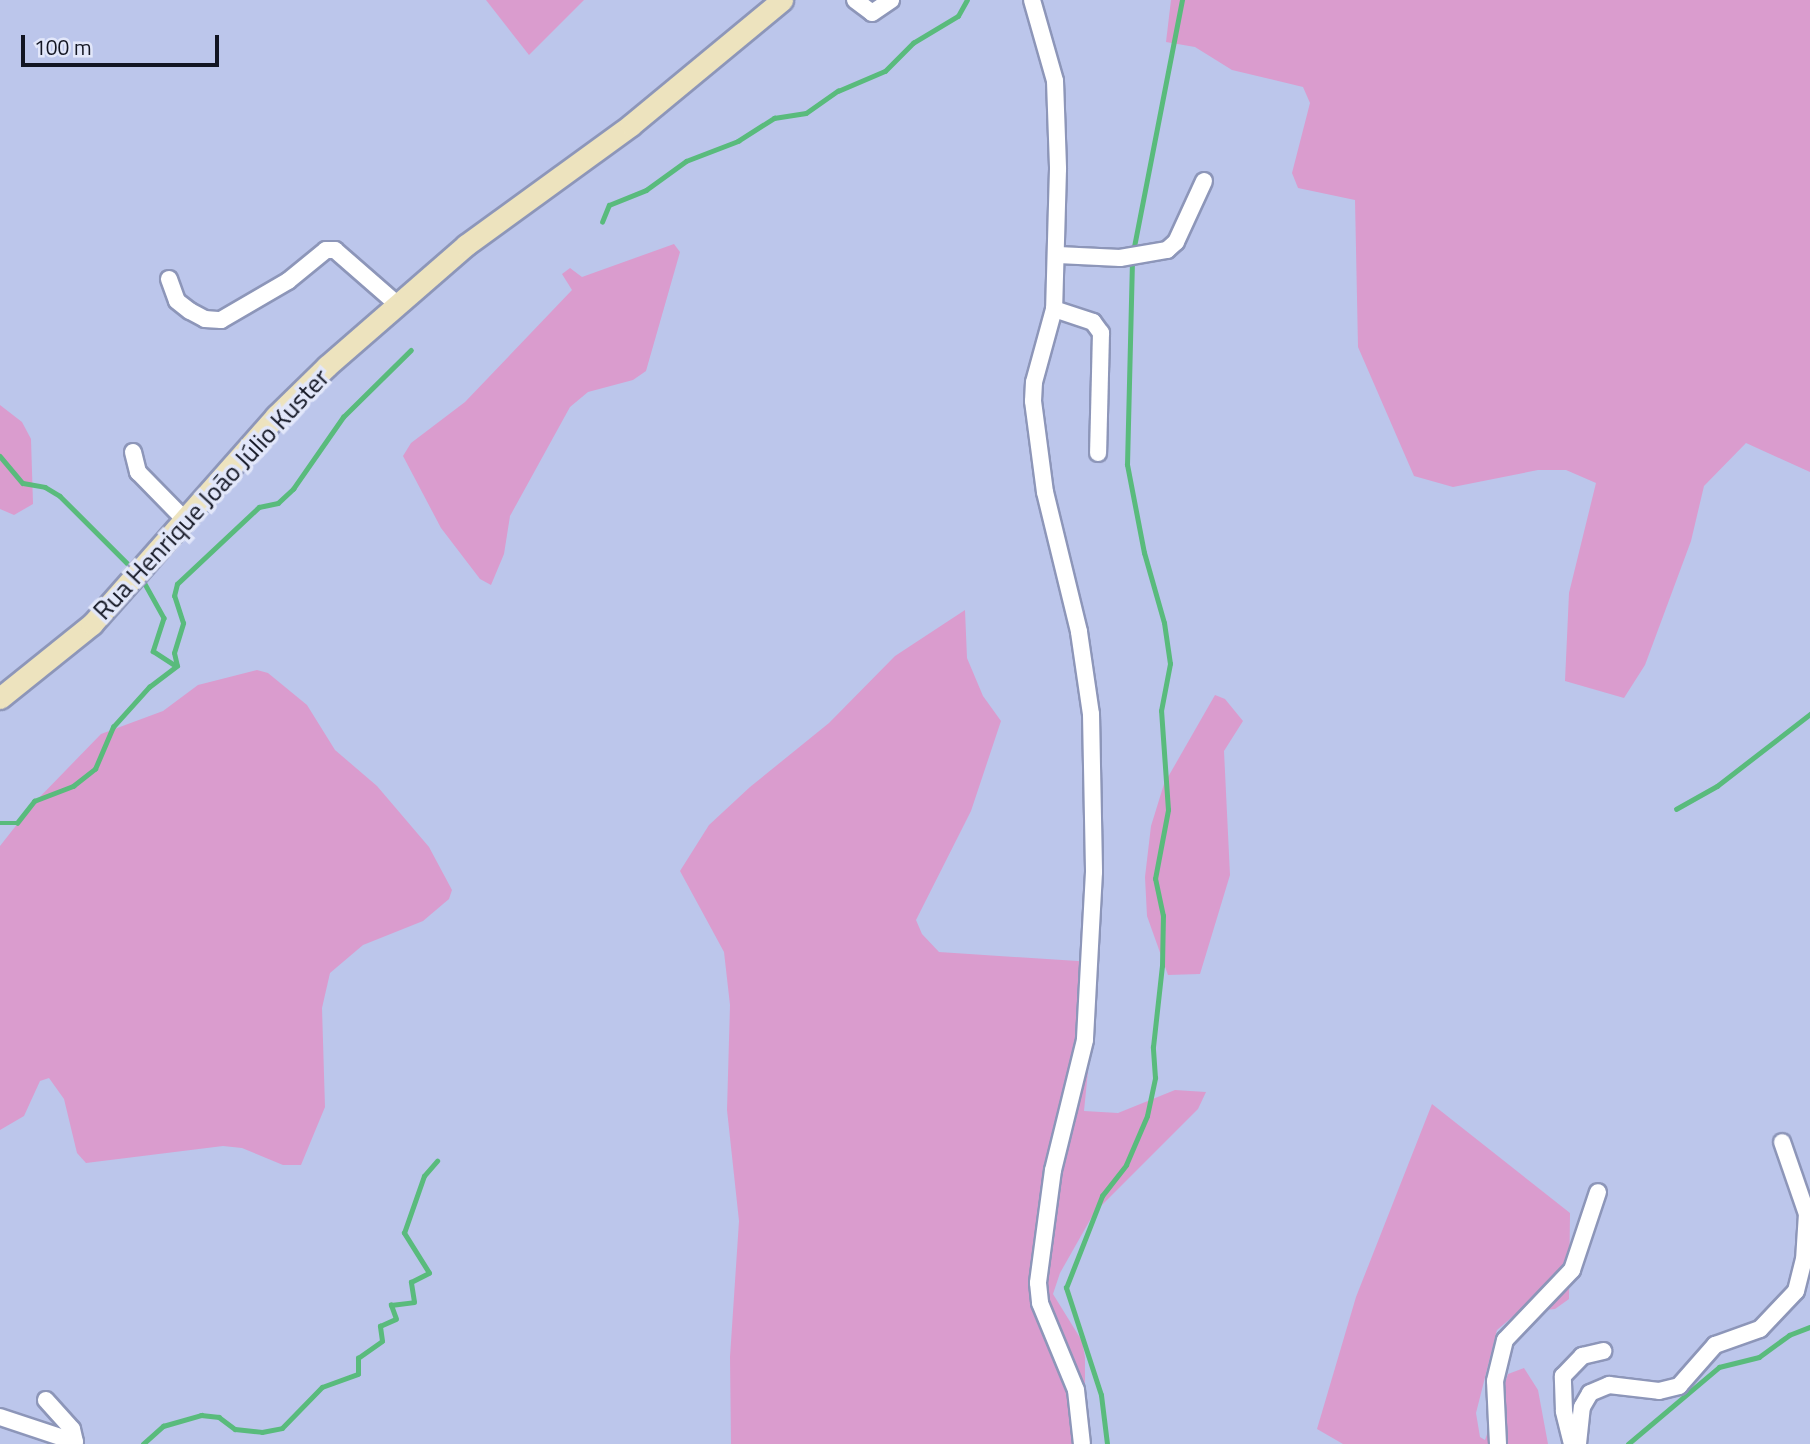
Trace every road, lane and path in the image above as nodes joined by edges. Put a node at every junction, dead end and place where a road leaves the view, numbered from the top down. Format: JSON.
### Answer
{"nodes":[{"id":1,"x":782,"y":0,"type":"edge"},
{"id":2,"x":855,"y":0,"type":"edge"},
{"id":3,"x":891,"y":0,"type":"edge"},
{"id":4,"x":1032,"y":0,"type":"edge"},
{"id":5,"x":1204,"y":181,"type":"dead end"},
{"id":6,"x":1058,"y":255,"type":"junction"},
{"id":7,"x":169,"y":279,"type":"dead end"},
{"id":8,"x":398,"y":305,"type":"junction"},
{"id":9,"x":1054,"y":309,"type":"junction"},
{"id":10,"x":133,"y":452,"type":"dead end"},
{"id":11,"x":1098,"y":453,"type":"dead end"},
{"id":12,"x":184,"y":519,"type":"junction"},
{"id":13,"x":0,"y":698,"type":"edge"},
{"id":14,"x":1782,"y":1142,"type":"dead end"},
{"id":15,"x":1598,"y":1192,"type":"dead end"},
{"id":16,"x":1803,"y":1290,"type":"edge"},
{"id":17,"x":1603,"y":1351,"type":"dead end"},
{"id":18,"x":46,"y":1400,"type":"dead end"},
{"id":19,"x":0,"y":1418,"type":"edge"},
{"id":20,"x":1082,"y":1444,"type":"edge"},
{"id":21,"x":1498,"y":1444,"type":"edge"},
{"id":22,"x":1575,"y":1444,"type":"edge"}],
"edges":[{"from":1,"to":8,"type":"street","name":"Rua Henrique João Júlio Kuster"},
{"from":2,"to":3,"type":"street"},
{"from":4,"to":6,"type":"street"},
{"from":5,"to":6,"type":"street"},
{"from":6,"to":9,"type":"street"},
{"from":7,"to":8,"type":"street"},
{"from":8,"to":12,"type":"street","name":"Rua Henrique João Júlio Kuster"},
{"from":9,"to":11,"type":"street"},
{"from":9,"to":20,"type":"street"},
{"from":10,"to":12,"type":"street"},
{"from":12,"to":13,"type":"street","name":"Rua Henrique João Júlio Kuster"},
{"from":14,"to":16,"type":"street"},
{"from":15,"to":21,"type":"street"},
{"from":16,"to":22,"type":"street"},
{"from":17,"to":22,"type":"street"},
{"from":18,"to":19,"type":"street"}]}
